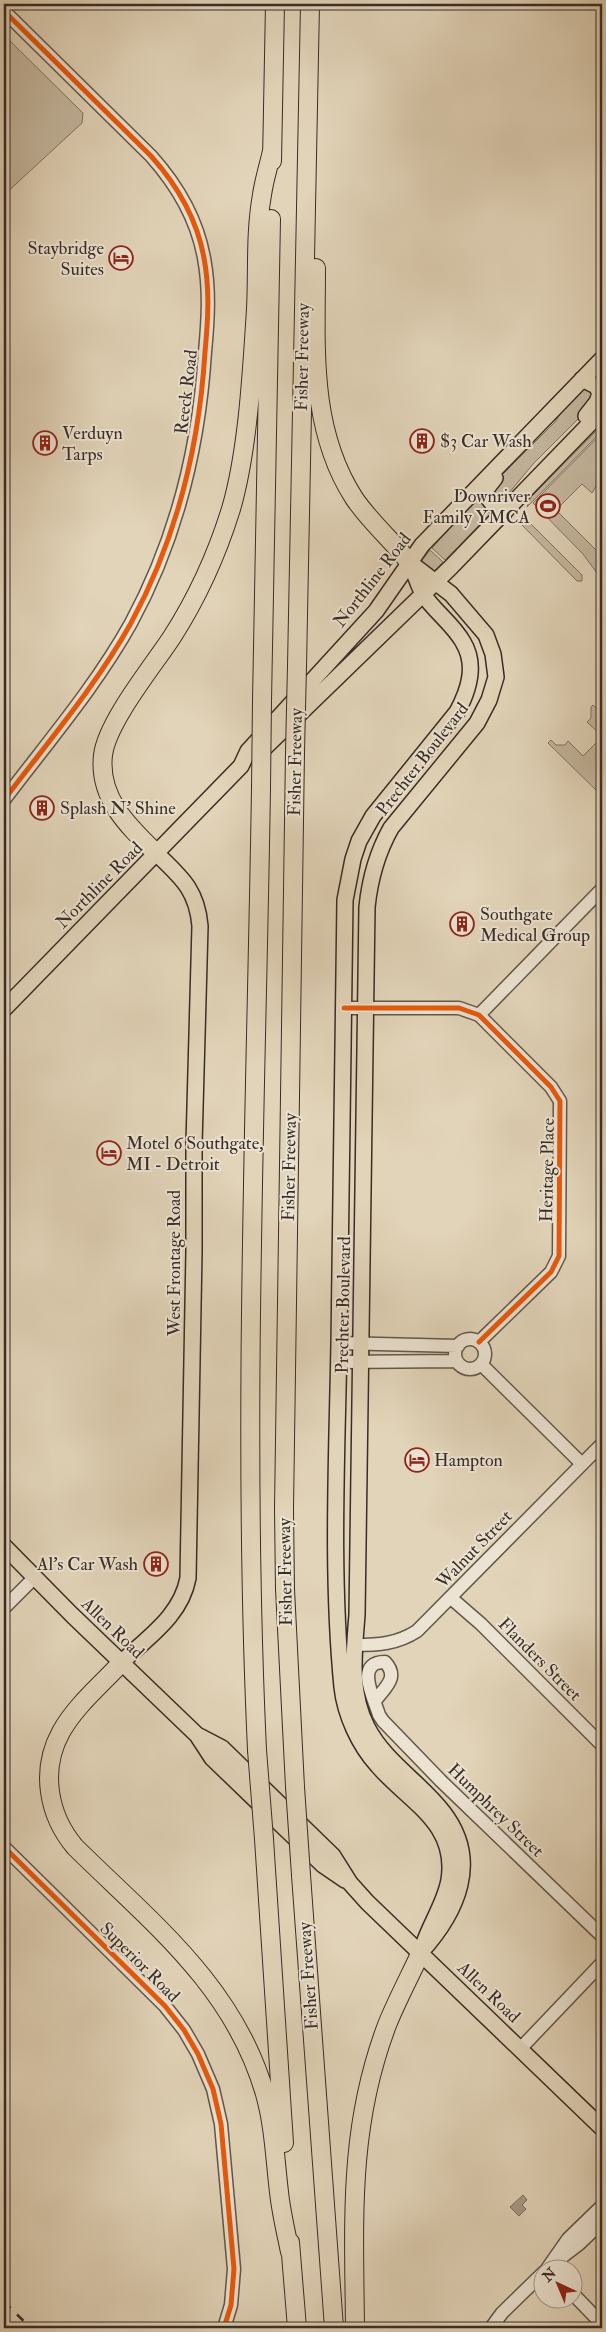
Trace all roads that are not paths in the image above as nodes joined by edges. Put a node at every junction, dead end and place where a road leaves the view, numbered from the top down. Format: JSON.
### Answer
{"nodes":[{"id":1,"x":275,"y":4,"type":"edge"},
{"id":2,"x":310,"y":4,"type":"edge"},
{"id":3,"x":4,"y":11,"type":"edge"},
{"id":4,"x":272,"y":151,"type":"junction"},
{"id":5,"x":306,"y":155,"type":"junction"},
{"id":6,"x":602,"y":359,"type":"edge"},
{"id":7,"x":582,"y":380,"type":"junction"},
{"id":8,"x":557,"y":405,"type":"junction"},
{"id":9,"x":602,"y":411,"type":"edge"},
{"id":10,"x":522,"y":494,"type":"junction"},
{"id":11,"x":504,"y":512,"type":"junction"},
{"id":12,"x":409,"y":562,"type":"junction"},
{"id":13,"x":435,"y":582,"type":"junction"},
{"id":14,"x":423,"y":594,"type":"junction"},
{"id":15,"x":432,"y":744,"type":"junction"},
{"id":16,"x":449,"y":757,"type":"junction"},
{"id":17,"x":241,"y":766,"type":"junction"},
{"id":18,"x":4,"y":800,"type":"edge"},
{"id":19,"x":157,"y":854,"type":"junction"},
{"id":20,"x":350,"y":871,"type":"junction"},
{"id":21,"x":371,"y":875,"type":"junction"},
{"id":22,"x":602,"y":889,"type":"edge"},
{"id":23,"x":344,"y":1008,"type":"junction"},
{"id":24,"x":366,"y":1008,"type":"junction"},
{"id":25,"x":4,"y":1009,"type":"edge"},
{"id":26,"x":479,"y":1015,"type":"junction"},
{"id":27,"x":341,"y":1079,"type":"junction"},
{"id":28,"x":364,"y":1137,"type":"junction"},
{"id":29,"x":340,"y":1188,"type":"junction"},
{"id":30,"x":364,"y":1190,"type":"junction"},
{"id":31,"x":479,"y":1342,"type":"junction"},
{"id":32,"x":339,"y":1343,"type":"junction"},
{"id":33,"x":362,"y":1343,"type":"junction"},
{"id":34,"x":458,"y":1346,"type":"junction"},
{"id":35,"x":361,"y":1361,"type":"junction"},
{"id":36,"x":457,"y":1361,"type":"junction"},
{"id":37,"x":339,"y":1362,"type":"junction"},
{"id":38,"x":481,"y":1364,"type":"junction"},
{"id":39,"x":338,"y":1401,"type":"junction"},
{"id":40,"x":360,"y":1406,"type":"junction"},
{"id":41,"x":602,"y":1444,"type":"edge"},
{"id":42,"x":337,"y":1458,"type":"junction"},
{"id":43,"x":359,"y":1458,"type":"junction"},
{"id":44,"x":582,"y":1464,"type":"junction"},
{"id":45,"x":336,"y":1514,"type":"junction"},
{"id":46,"x":358,"y":1515,"type":"junction"},
{"id":47,"x":4,"y":1546,"type":"edge"},
{"id":48,"x":35,"y":1577,"type":"junction"},
{"id":49,"x":451,"y":1598,"type":"junction"},
{"id":50,"x":4,"y":1608,"type":"edge"},
{"id":51,"x":354,"y":1645,"type":"junction"},
{"id":52,"x":122,"y":1662,"type":"junction"},
{"id":53,"x":375,"y":1701,"type":"dead end"},
{"id":54,"x":602,"y":1745,"type":"edge"},
{"id":55,"x":4,"y":1848,"type":"edge"},
{"id":56,"x":602,"y":1936,"type":"edge"},
{"id":57,"x":421,"y":1952,"type":"junction"},
{"id":58,"x":602,"y":1963,"type":"edge"},
{"id":59,"x":521,"y":2048,"type":"junction"},
{"id":60,"x":602,"y":2128,"type":"edge"},
{"id":61,"x":602,"y":2206,"type":"edge"},
{"id":62,"x":602,"y":2222,"type":"edge"},
{"id":63,"x":290,"y":2252,"type":"junction"},
{"id":64,"x":553,"y":2260,"type":"edge"},
{"id":65,"x":559,"y":2260,"type":"edge"},
{"id":66,"x":534,"y":2282,"type":"edge"},
{"id":67,"x":584,"y":2305,"type":"edge"},
{"id":68,"x":602,"y":2324,"type":"edge"},
{"id":69,"x":224,"y":2328,"type":"edge"},
{"id":70,"x":297,"y":2328,"type":"edge"},
{"id":71,"x":334,"y":2328,"type":"edge"},
{"id":72,"x":355,"y":2328,"type":"edge"},
{"id":73,"x":491,"y":2328,"type":"edge"}],
"edges":[{"from":1,"to":4,"type":"highway","name":"Fisher Freeway"},
{"from":2,"to":5,"type":"highway","name":"Fisher Freeway"},
{"from":3,"to":18,"type":"street","name":"Reeck Road"},
{"from":4,"to":19,"type":"highway"},
{"from":4,"to":63,"type":"highway","name":"Fisher Freeway","bridge":true},
{"from":5,"to":12,"type":"highway"},
{"from":5,"to":71,"type":"highway","name":"Fisher Freeway","bridge":true},
{"from":6,"to":7,"type":"main road","name":"Northline Road"},
{"from":7,"to":8,"type":"main road","name":"Northline Road"},
{"from":7,"to":10,"type":"main road"},
{"from":8,"to":11,"type":"main road"},
{"from":8,"to":12,"type":"main road","name":"Northline Road"},
{"from":9,"to":10,"type":"main road","name":"Northline Road"},
{"from":10,"to":11,"type":"main road","name":"Northline Road"},
{"from":11,"to":13,"type":"main road","name":"Northline Road"},
{"from":12,"to":13,"type":"main road","name":"Prechter Boulevard"},
{"from":12,"to":14,"type":"main road","name":"Prechter Boulevard"},
{"from":12,"to":17,"type":"main road","name":"Northline Road"},
{"from":13,"to":14,"type":"main road","name":"Northline Road"},
{"from":13,"to":16,"type":"main road","name":"Prechter Boulevard"},
{"from":14,"to":15,"type":"main road","name":"Prechter Boulevard"},
{"from":14,"to":17,"type":"main road","name":"Northline Road"},
{"from":15,"to":16,"type":"main road"},
{"from":15,"to":20,"type":"main road","name":"Prechter Boulevard"},
{"from":16,"to":21,"type":"main road","name":"Prechter Boulevard"},
{"from":17,"to":19,"type":"main road","name":"Northline Road"},
{"from":19,"to":25,"type":"main road","name":"Northline Road"},
{"from":19,"to":52,"type":"main road","name":"West Frontage Road"},
{"from":20,"to":21,"type":"main road"},
{"from":20,"to":23,"type":"main road","name":"Prechter Boulevard"},
{"from":21,"to":24,"type":"main road","name":"Prechter Boulevard"},
{"from":22,"to":26,"type":"street"},
{"from":23,"to":24,"type":"street","name":"Heritage Place"},
{"from":23,"to":27,"type":"main road","name":"Prechter Boulevard"},
{"from":24,"to":26,"type":"street","name":"Heritage Place"},
{"from":24,"to":28,"type":"main road","name":"Prechter Boulevard"},
{"from":26,"to":31,"type":"street","name":"Heritage Place"},
{"from":27,"to":28,"type":"main road"},
{"from":27,"to":29,"type":"main road","name":"Prechter Boulevard"},
{"from":28,"to":30,"type":"main road","name":"Prechter Boulevard"},
{"from":29,"to":30,"type":"main road"},
{"from":29,"to":32,"type":"main road","name":"Prechter Boulevard"},
{"from":30,"to":33,"type":"main road","name":"Prechter Boulevard"},
{"from":31,"to":34,"type":"street"},
{"from":31,"to":38,"type":"street"},
{"from":32,"to":33,"type":"street"},
{"from":32,"to":37,"type":"main road","name":"Prechter Boulevard"},
{"from":33,"to":34,"type":"street"},
{"from":33,"to":35,"type":"main road","name":"Prechter Boulevard"},
{"from":34,"to":36,"type":"street"},
{"from":35,"to":36,"type":"street"},
{"from":35,"to":37,"type":"street"},
{"from":35,"to":40,"type":"main road","name":"Prechter Boulevard"},
{"from":36,"to":38,"type":"street"},
{"from":37,"to":39,"type":"main road","name":"Prechter Boulevard"},
{"from":38,"to":44,"type":"street"},
{"from":39,"to":40,"type":"main road"},
{"from":39,"to":42,"type":"main road","name":"Prechter Boulevard"},
{"from":40,"to":43,"type":"main road","name":"Prechter Boulevard"},
{"from":41,"to":44,"type":"street","name":"Walnut Street"},
{"from":42,"to":43,"type":"main road"},
{"from":42,"to":45,"type":"main road","name":"Prechter Boulevard"},
{"from":43,"to":46,"type":"main road","name":"Prechter Boulevard"},
{"from":44,"to":49,"type":"street","name":"Walnut Street"},
{"from":45,"to":46,"type":"main road"},
{"from":45,"to":57,"type":"main road","name":"Prechter Boulevard"},
{"from":46,"to":51,"type":"main road","name":"Prechter Boulevard"},
{"from":47,"to":48,"type":"main road","name":"Allen Road"},
{"from":48,"to":50,"type":"street"},
{"from":48,"to":52,"type":"main road","name":"Allen Road"},
{"from":49,"to":51,"type":"street","name":"Walnut Street"},
{"from":49,"to":54,"type":"street","name":"Flanders Street"},
{"from":51,"to":57,"type":"main road","name":"Prechter Boulevard"},
{"from":52,"to":57,"type":"main road","name":"Allen Road"},
{"from":52,"to":63,"type":"highway"},
{"from":53,"to":56,"type":"street","name":"Humphrey Street"},
{"from":55,"to":69,"type":"street","name":"Superior Road"},
{"from":57,"to":59,"type":"main road","name":"Allen Road"},
{"from":57,"to":72,"type":"highway"},
{"from":58,"to":59,"type":"street"},
{"from":59,"to":60,"type":"main road","name":"Allen Road"},
{"from":61,"to":64,"type":"street"},
{"from":62,"to":65,"type":"street"},
{"from":63,"to":70,"type":"highway","name":"Fisher Freeway"},
{"from":66,"to":73,"type":"street"},
{"from":67,"to":68,"type":"street"}]}
